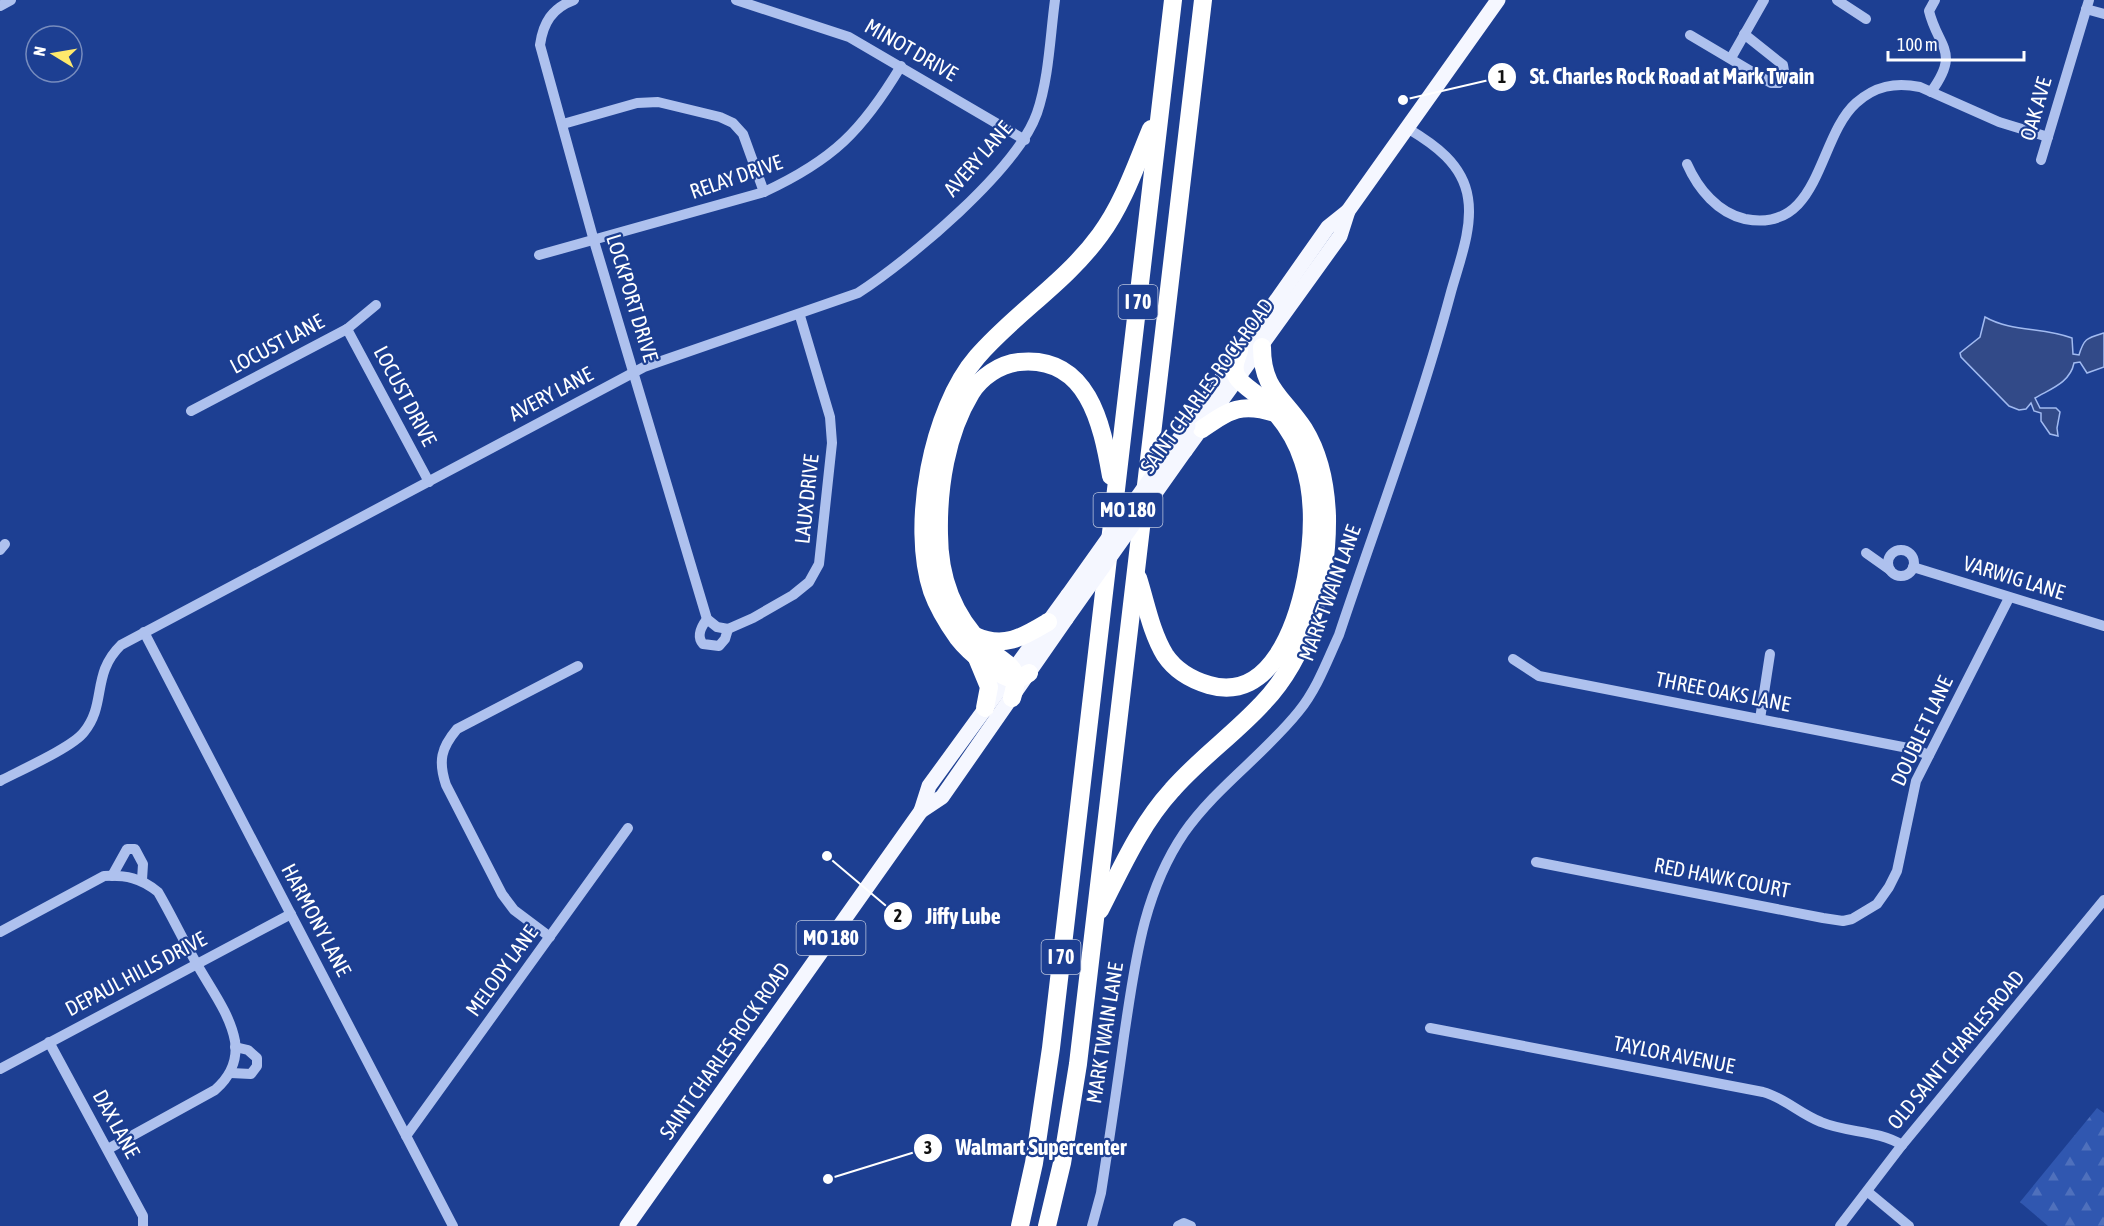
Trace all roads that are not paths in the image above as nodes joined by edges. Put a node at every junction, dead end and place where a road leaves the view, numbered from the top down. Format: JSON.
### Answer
{"nodes":[{"id":1,"x":11,"y":0,"type":"edge"},
{"id":2,"x":574,"y":0,"type":"edge"},
{"id":3,"x":736,"y":0,"type":"edge"},
{"id":4,"x":1054,"y":0,"type":"edge"},
{"id":5,"x":1173,"y":0,"type":"edge"},
{"id":6,"x":1203,"y":0,"type":"edge"},
{"id":7,"x":1498,"y":0,"type":"edge"},
{"id":8,"x":1764,"y":0,"type":"edge"},
{"id":9,"x":1837,"y":0,"type":"edge"},
{"id":10,"x":1935,"y":0,"type":"edge"},
{"id":11,"x":2088,"y":4,"type":"edge"},
{"id":12,"x":0,"y":6,"type":"edge"},
{"id":13,"x":2104,"y":14,"type":"edge"},
{"id":14,"x":1866,"y":19,"type":"dead end"},
{"id":15,"x":1744,"y":34,"type":"junction"},
{"id":16,"x":1690,"y":35,"type":"dead end"},
{"id":17,"x":1731,"y":58,"type":"junction"},
{"id":18,"x":901,"y":66,"type":"junction"},
{"id":19,"x":1932,"y":92,"type":"junction"},
{"id":20,"x":1160,"y":108,"type":"junction"},
{"id":21,"x":563,"y":124,"type":"junction"},
{"id":22,"x":1407,"y":129,"type":"junction"},
{"id":23,"x":2048,"y":137,"type":"junction"},
{"id":24,"x":1025,"y":140,"type":"junction"},
{"id":25,"x":2041,"y":160,"type":"dead end"},
{"id":26,"x":1687,"y":164,"type":"dead end"},
{"id":27,"x":764,"y":192,"type":"junction"},
{"id":28,"x":1348,"y":211,"type":"junction"},
{"id":29,"x":594,"y":240,"type":"junction"},
{"id":30,"x":539,"y":255,"type":"dead end"},
{"id":31,"x":376,"y":305,"type":"dead end"},
{"id":32,"x":800,"y":316,"type":"junction"},
{"id":33,"x":347,"y":329,"type":"junction"},
{"id":34,"x":1262,"y":347,"type":"junction"},
{"id":35,"x":1239,"y":351,"type":"joint"},
{"id":36,"x":634,"y":372,"type":"junction"},
{"id":37,"x":1235,"y":374,"type":"junction"},
{"id":38,"x":1274,"y":392,"type":"junction"},
{"id":39,"x":191,"y":411,"type":"dead end"},
{"id":40,"x":1276,"y":413,"type":"junction"},
{"id":41,"x":1195,"y":427,"type":"junction"},
{"id":42,"x":429,"y":483,"type":"junction"},
{"id":43,"x":1115,"y":496,"type":"junction"},
{"id":44,"x":1891,"y":555,"type":"junction"},
{"id":45,"x":1913,"y":567,"type":"junction"},
{"id":46,"x":1136,"y":570,"type":"junction"},
{"id":47,"x":1890,"y":570,"type":"junction"},
{"id":48,"x":2009,"y":598,"type":"junction"},
{"id":49,"x":707,"y":619,"type":"junction"},
{"id":50,"x":1057,"y":620,"type":"junction"},
{"id":51,"x":2104,"y":626,"type":"edge"},
{"id":52,"x":722,"y":628,"type":"junction"},
{"id":53,"x":144,"y":632,"type":"junction"},
{"id":54,"x":974,"y":635,"type":"junction"},
{"id":55,"x":1770,"y":654,"type":"dead end"},
{"id":56,"x":976,"y":657,"type":"junction"},
{"id":57,"x":1513,"y":659,"type":"dead end"},
{"id":58,"x":578,"y":666,"type":"dead end"},
{"id":59,"x":1017,"y":675,"type":"junction"},
{"id":60,"x":1012,"y":698,"type":"joint"},
{"id":61,"x":985,"y":708,"type":"junction"},
{"id":62,"x":1760,"y":719,"type":"junction"},
{"id":63,"x":1929,"y":755,"type":"junction"},
{"id":64,"x":0,"y":782,"type":"edge"},
{"id":65,"x":921,"y":812,"type":"junction"},
{"id":66,"x":628,"y":828,"type":"dead end"},
{"id":67,"x":1536,"y":862,"type":"dead end"},
{"id":68,"x":112,"y":876,"type":"junction"},
{"id":69,"x":142,"y":880,"type":"junction"},
{"id":70,"x":1889,"y":887,"type":"joint"},
{"id":71,"x":2102,"y":906,"type":"edge"},
{"id":72,"x":291,"y":914,"type":"junction"},
{"id":73,"x":1095,"y":920,"type":"junction"},
{"id":74,"x":0,"y":932,"type":"edge"},
{"id":75,"x":550,"y":937,"type":"junction"},
{"id":76,"x":196,"y":964,"type":"junction"},
{"id":77,"x":1430,"y":1028,"type":"dead end"},
{"id":78,"x":49,"y":1042,"type":"junction"},
{"id":79,"x":235,"y":1047,"type":"junction"},
{"id":80,"x":0,"y":1069,"type":"edge"},
{"id":81,"x":231,"y":1073,"type":"junction"},
{"id":82,"x":406,"y":1136,"type":"junction"},
{"id":83,"x":1902,"y":1145,"type":"junction"},
{"id":84,"x":108,"y":1149,"type":"junction"},
{"id":85,"x":1868,"y":1192,"type":"junction"},
{"id":86,"x":638,"y":1218,"type":"edge"},
{"id":87,"x":143,"y":1226,"type":"edge"},
{"id":88,"x":453,"y":1226,"type":"edge"},
{"id":89,"x":627,"y":1226,"type":"edge"},
{"id":90,"x":1020,"y":1226,"type":"edge"},
{"id":91,"x":1047,"y":1226,"type":"edge"},
{"id":92,"x":1092,"y":1226,"type":"edge"},
{"id":93,"x":1178,"y":1226,"type":"edge"},
{"id":94,"x":1191,"y":1226,"type":"edge"},
{"id":95,"x":1840,"y":1226,"type":"edge"},
{"id":96,"x":1909,"y":1226,"type":"edge"}],
"edges":[{"from":1,"to":12,"type":"street"},
{"from":2,"to":21,"type":"street","name":"LOCKPORT DRIVE"},
{"from":3,"to":18,"type":"street","name":"MINOT DRIVE"},
{"from":4,"to":24,"type":"street","name":"AVERY LANE"},
{"from":5,"to":20,"type":"highway","number":"I 70"},
{"from":6,"to":46,"type":"highway","number":"I 70"},
{"from":7,"to":22,"type":"main road","name":"SAINT CHARLES ROCK ROAD","number":"MO 180"},
{"from":8,"to":15,"type":"street"},
{"from":9,"to":14,"type":"street"},
{"from":10,"to":19,"type":"street"},
{"from":11,"to":13,"type":"street"},
{"from":11,"to":23,"type":"street","name":"OAK AVE"},
{"from":15,"to":17,"type":"street"},
{"from":15,"to":17,"type":"street"},
{"from":16,"to":17,"type":"street"},
{"from":18,"to":24,"type":"street","name":"MINOT DRIVE"},
{"from":18,"to":27,"type":"street","name":"RELAY DRIVE"},
{"from":19,"to":23,"type":"street"},
{"from":19,"to":26,"type":"street"},
{"from":20,"to":43,"type":"highway","number":"I 70"},
{"from":20,"to":56,"type":"highway"},
{"from":21,"to":27,"type":"street"},
{"from":21,"to":29,"type":"street","name":"LOCKPORT DRIVE"},
{"from":22,"to":28,"type":"main road","name":"SAINT CHARLES ROCK ROAD","number":"MO 180"},
{"from":22,"to":92,"type":"street","name":"MARK TWAIN LANE"},
{"from":23,"to":25,"type":"street","name":"OAK AVE"},
{"from":24,"to":32,"type":"street","name":"AVERY LANE"},
{"from":27,"to":29,"type":"street","name":"RELAY DRIVE"},
{"from":28,"to":34,"type":"main road","name":"SAINT CHARLES ROCK ROAD","number":"MO 180"},
{"from":28,"to":35,"type":"main road","name":"SAINT CHARLES ROCK ROAD","number":"MO 180"},
{"from":29,"to":30,"type":"street","name":"RELAY DRIVE"},
{"from":29,"to":36,"type":"street","name":"LOCKPORT DRIVE"},
{"from":31,"to":33,"type":"street","name":"LOCUST LANE"},
{"from":32,"to":36,"type":"street","name":"AVERY LANE"},
{"from":32,"to":52,"type":"street","name":"LAUX DRIVE"},
{"from":33,"to":39,"type":"street","name":"LOCUST LANE"},
{"from":33,"to":42,"type":"street","name":"LOCUST DRIVE"},
{"from":34,"to":37,"type":"main road","name":"SAINT CHARLES ROCK ROAD","number":"MO 180"},
{"from":34,"to":38,"type":"highway"},
{"from":35,"to":37,"type":"highway"},
{"from":36,"to":42,"type":"street","name":"AVERY LANE"},
{"from":36,"to":49,"type":"street","name":"LOCKPORT DRIVE"},
{"from":37,"to":38,"type":"highway"},
{"from":37,"to":40,"type":"highway"},
{"from":37,"to":41,"type":"main road","name":"SAINT CHARLES ROCK ROAD","number":"MO 180"},
{"from":38,"to":73,"type":"highway"},
{"from":40,"to":41,"type":"highway"},
{"from":40,"to":46,"type":"highway"},
{"from":41,"to":50,"type":"main road","name":"SAINT CHARLES ROCK ROAD","number":"MO 180","bridge":true},
{"from":41,"to":50,"type":"main road","name":"SAINT CHARLES ROCK ROAD","number":"MO 180","bridge":true},
{"from":42,"to":53,"type":"street","name":"AVERY LANE"},
{"from":43,"to":54,"type":"highway"},
{"from":43,"to":90,"type":"highway","number":"I 70"},
{"from":44,"to":45,"type":"street","name":"VARWIG LANE"},
{"from":44,"to":47,"type":"street"},
{"from":44,"to":47,"type":"street","name":"VARWIG LANE"},
{"from":45,"to":47,"type":"street","name":"VARWIG LANE"},
{"from":45,"to":48,"type":"street","name":"VARWIG LANE"},
{"from":46,"to":73,"type":"highway","number":"I 70"},
{"from":48,"to":51,"type":"street","name":"VARWIG LANE"},
{"from":48,"to":63,"type":"street","name":"DOUBLE T LANE"},
{"from":49,"to":52,"type":"street"},
{"from":49,"to":52,"type":"street","name":"LOCKPORT DRIVE"},
{"from":50,"to":54,"type":"highway"},
{"from":50,"to":59,"type":"main road","name":"SAINT CHARLES ROCK ROAD","number":"MO 180"},
{"from":53,"to":64,"type":"street","name":"AVERY LANE"},
{"from":53,"to":72,"type":"street","name":"HARMONY LANE"},
{"from":54,"to":59,"type":"highway"},
{"from":55,"to":62,"type":"street"},
{"from":56,"to":59,"type":"highway"},
{"from":56,"to":61,"type":"highway"},
{"from":57,"to":62,"type":"street","name":"THREE OAKS LANE"},
{"from":58,"to":75,"type":"street"},
{"from":59,"to":60,"type":"highway"},
{"from":59,"to":61,"type":"main road","name":"SAINT CHARLES ROCK ROAD","number":"MO 180"},
{"from":60,"to":65,"type":"main road","name":"SAINT CHARLES ROCK ROAD","number":"MO 180"},
{"from":61,"to":65,"type":"main road","name":"SAINT CHARLES ROCK ROAD","number":"MO 180"},
{"from":62,"to":63,"type":"street","name":"THREE OAKS LANE"},
{"from":63,"to":70,"type":"street","name":"DOUBLE T LANE"},
{"from":65,"to":86,"type":"main road","name":"SAINT CHARLES ROCK ROAD","number":"MO 180"},
{"from":66,"to":75,"type":"street","name":"MELODY LANE"},
{"from":67,"to":70,"type":"street","name":"RED HAWK COURT"},
{"from":68,"to":69,"type":"street"},
{"from":68,"to":69,"type":"street"},
{"from":68,"to":74,"type":"street"},
{"from":69,"to":76,"type":"street"},
{"from":71,"to":83,"type":"street","name":"OLD SAINT CHARLES ROAD"},
{"from":72,"to":76,"type":"street","name":"DEPAUL HILLS DRIVE"},
{"from":72,"to":82,"type":"street","name":"HARMONY LANE"},
{"from":73,"to":91,"type":"highway","number":"I 70"},
{"from":75,"to":82,"type":"street","name":"MELODY LANE"},
{"from":76,"to":78,"type":"street","name":"DEPAUL HILLS DRIVE"},
{"from":76,"to":79,"type":"street"},
{"from":77,"to":83,"type":"street","name":"TAYLOR AVENUE"},
{"from":78,"to":80,"type":"street","name":"DEPAUL HILLS DRIVE"},
{"from":78,"to":84,"type":"street","name":"DAX LANE"},
{"from":79,"to":81,"type":"street"},
{"from":79,"to":81,"type":"street"},
{"from":81,"to":84,"type":"street"},
{"from":82,"to":88,"type":"street","name":"HARMONY LANE"},
{"from":83,"to":85,"type":"street","name":"OLD SAINT CHARLES ROAD"},
{"from":84,"to":87,"type":"street","name":"DAX LANE"},
{"from":85,"to":95,"type":"street","name":"OLD SAINT CHARLES ROAD"},
{"from":85,"to":96,"type":"street"},
{"from":86,"to":89,"type":"main road","name":"SAINT CHARLES ROCK ROAD","number":"MO 180"},
{"from":93,"to":94,"type":"street"}]}
